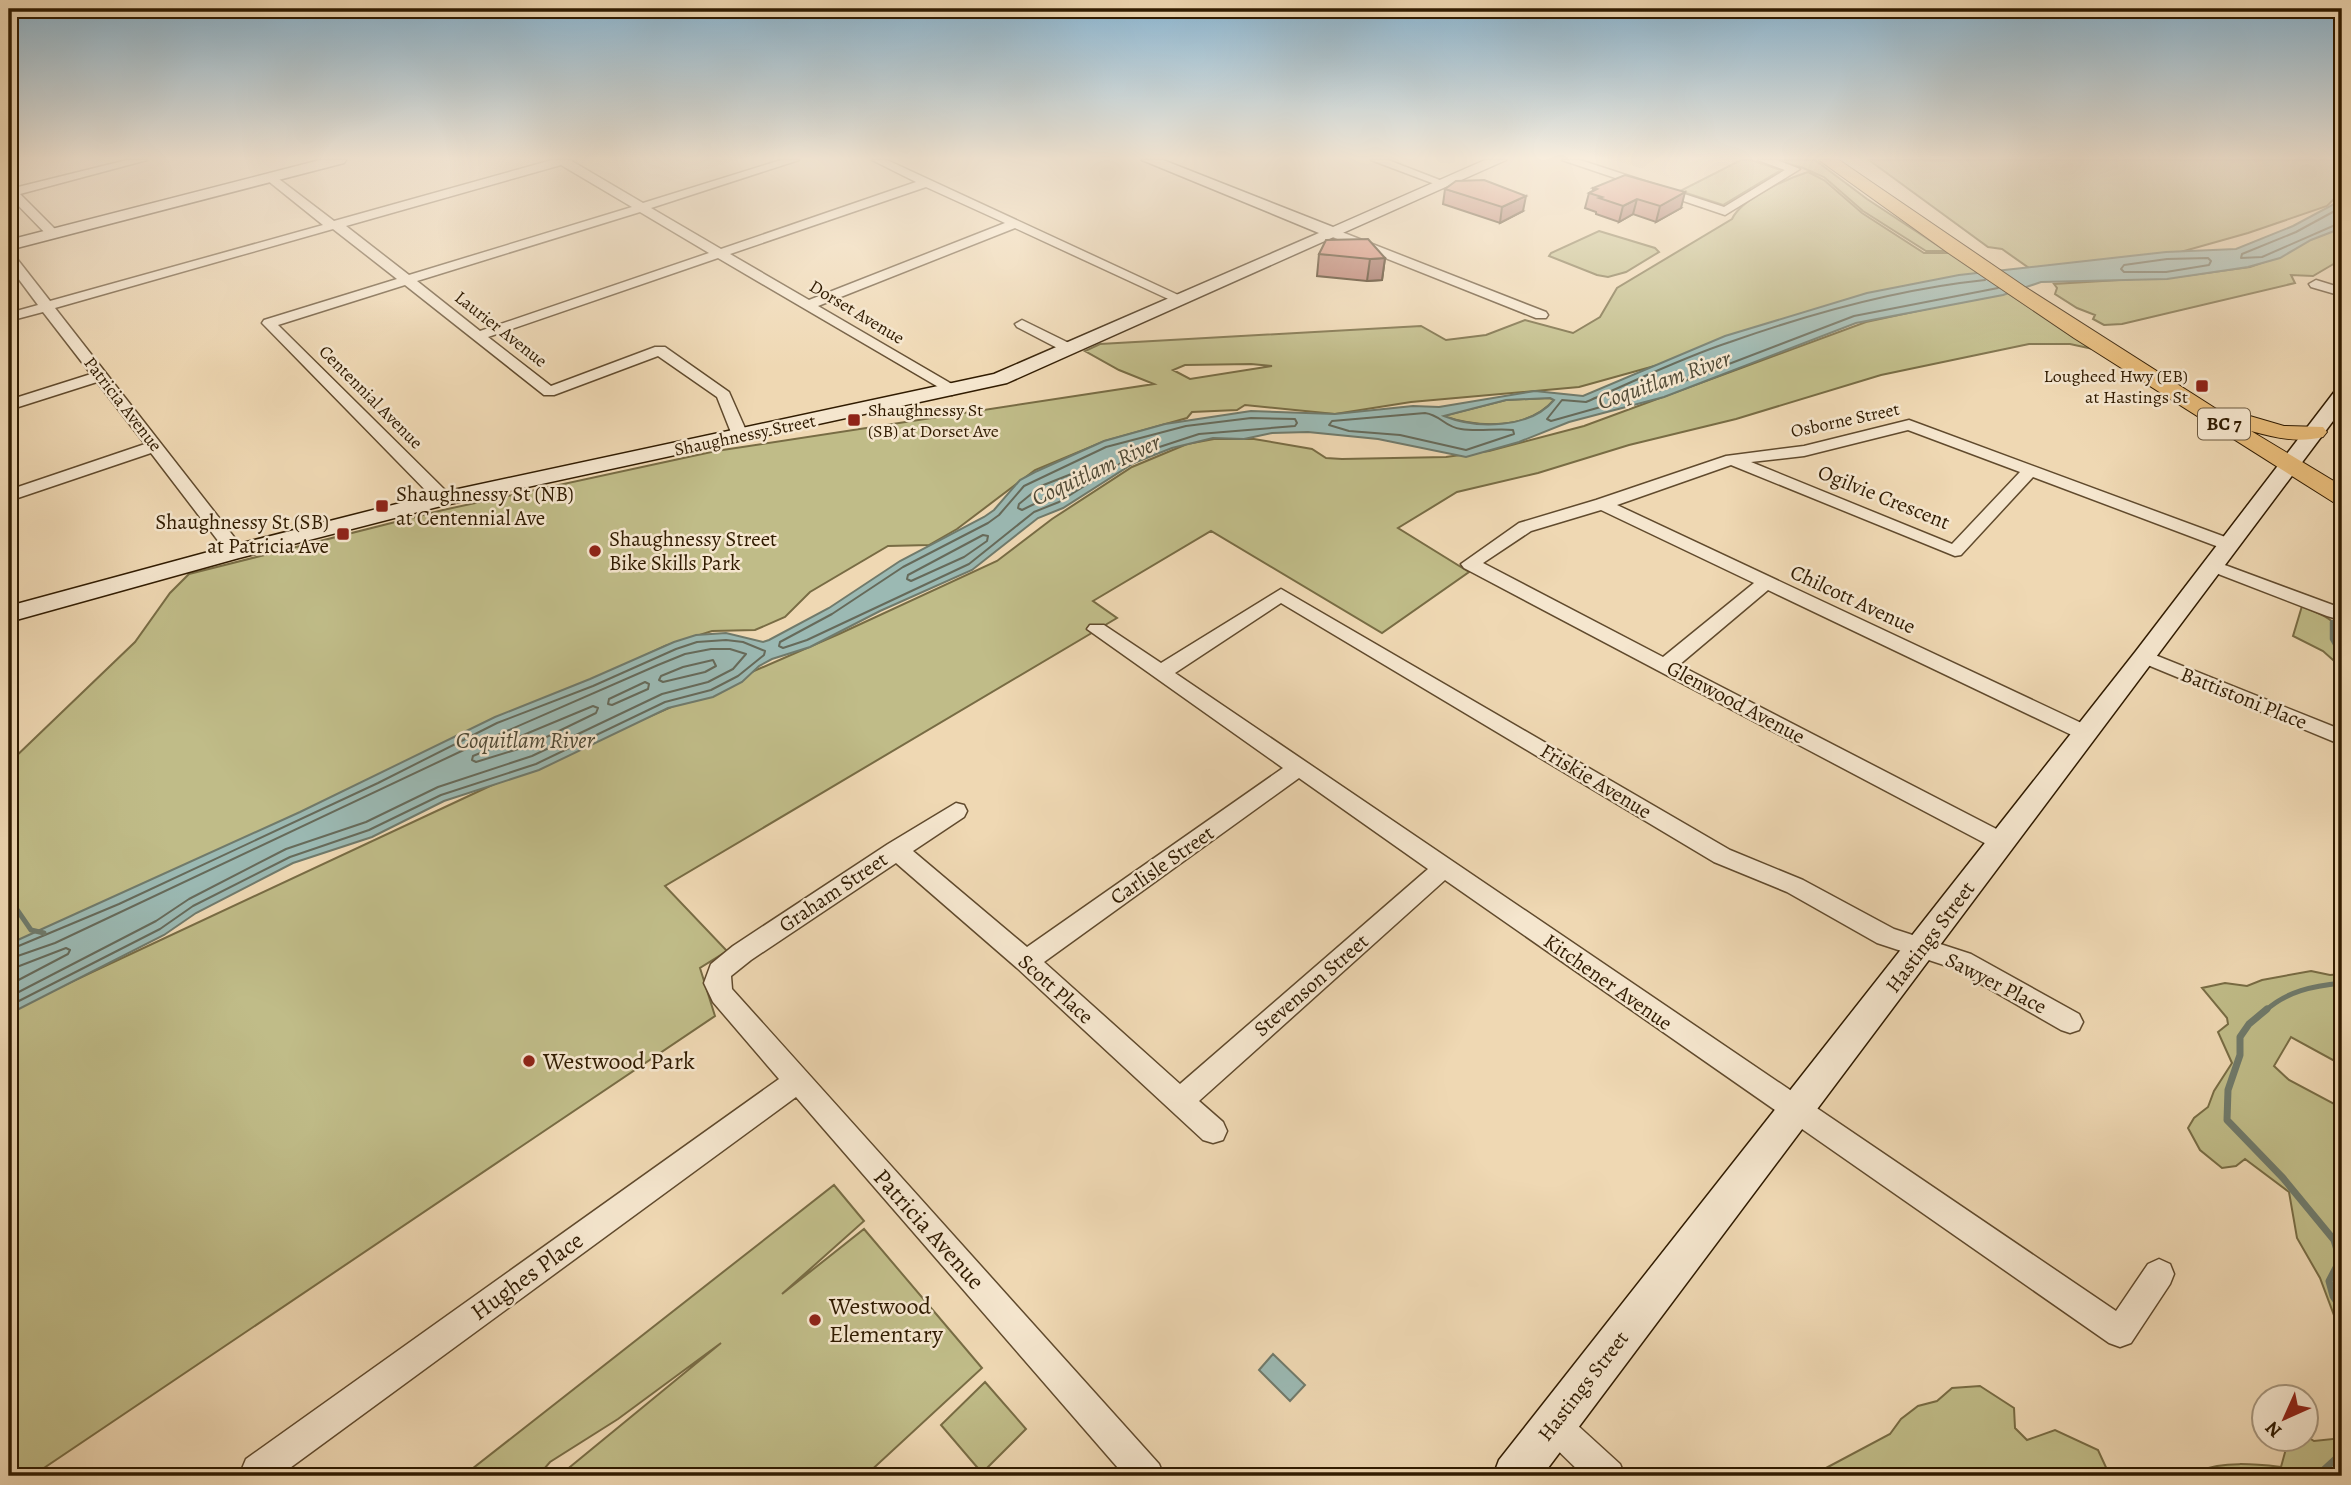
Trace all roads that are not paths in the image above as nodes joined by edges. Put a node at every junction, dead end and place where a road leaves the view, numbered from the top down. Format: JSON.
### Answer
{"nodes":[{"id":1,"x":48,"y":229,"type":"edge"},
{"id":2,"x":71,"y":229,"type":"edge"},
{"id":3,"x":323,"y":229,"type":"edge"},
{"id":4,"x":339,"y":229,"type":"edge"},
{"id":5,"x":570,"y":229,"type":"edge"},
{"id":6,"x":678,"y":229,"type":"edge"},
{"id":7,"x":789,"y":229,"type":"edge"},
{"id":8,"x":1001,"y":229,"type":"edge"},
{"id":9,"x":1027,"y":229,"type":"edge"},
{"id":10,"x":1324,"y":229,"type":"edge"},
{"id":11,"x":1342,"y":229,"type":"edge"},
{"id":12,"x":1933,"y":229,"type":"edge"},
{"id":13,"x":1940,"y":229,"type":"edge"},
{"id":14,"x":1334,"y":233,"type":"junction"},
{"id":15,"x":53,"y":234,"type":"junction"},
{"id":16,"x":9,"y":245,"type":"edge"},
{"id":17,"x":719,"y":253,"type":"junction"},
{"id":18,"x":9,"y":258,"type":"edge"},
{"id":19,"x":1980,"y":260,"type":"junction"},
{"id":20,"x":407,"y":281,"type":"junction"},
{"id":21,"x":2316,"y":284,"type":"dead end"},
{"id":22,"x":2342,"y":292,"type":"edge"},
{"id":23,"x":1182,"y":300,"type":"junction"},
{"id":24,"x":808,"y":305,"type":"junction"},
{"id":25,"x":47,"y":306,"type":"junction"},
{"id":26,"x":1541,"y":315,"type":"dead end"},
{"id":27,"x":2065,"y":315,"type":"junction"},
{"id":28,"x":9,"y":317,"type":"edge"},
{"id":29,"x":1022,"y":324,"type":"dead end"},
{"id":30,"x":478,"y":336,"type":"junction"},
{"id":31,"x":1070,"y":349,"type":"junction"},
{"id":32,"x":101,"y":376,"type":"junction"},
{"id":33,"x":952,"y":390,"type":"junction"},
{"id":34,"x":2342,"y":395,"type":"edge"},
{"id":35,"x":9,"y":405,"type":"edge"},
{"id":36,"x":2243,"y":421,"type":"junction"},
{"id":37,"x":2315,"y":432,"type":"junction"},
{"id":38,"x":740,"y":435,"type":"junction"},
{"id":39,"x":155,"y":446,"type":"junction"},
{"id":40,"x":1731,"y":459,"type":"junction"},
{"id":41,"x":2288,"y":467,"type":"junction"},
{"id":42,"x":2031,"y":470,"type":"junction"},
{"id":43,"x":2340,"y":490,"type":"edge"},
{"id":44,"x":9,"y":496,"type":"edge"},
{"id":45,"x":444,"y":499,"type":"junction"},
{"id":46,"x":1602,"y":504,"type":"junction"},
{"id":47,"x":231,"y":553,"type":"junction"},
{"id":48,"x":2222,"y":555,"type":"junction"},
{"id":49,"x":1470,"y":564,"type":"joint"},
{"id":50,"x":1765,"y":583,"type":"junction"},
{"id":51,"x":2334,"y":612,"type":"dead end"},
{"id":52,"x":9,"y":614,"type":"edge"},
{"id":53,"x":1097,"y":629,"type":"dead end"},
{"id":54,"x":2145,"y":657,"type":"junction"},
{"id":55,"x":1666,"y":665,"type":"junction"},
{"id":56,"x":1160,"y":673,"type":"junction"},
{"id":57,"x":2085,"y":733,"type":"junction"},
{"id":58,"x":2342,"y":738,"type":"edge"},
{"id":59,"x":1298,"y":768,"type":"junction"},
{"id":60,"x":956,"y":811,"type":"dead end"},
{"id":61,"x":2002,"y":842,"type":"junction"},
{"id":62,"x":896,"y":850,"type":"junction"},
{"id":63,"x":1444,"y":868,"type":"junction"},
{"id":64,"x":1921,"y":947,"type":"junction"},
{"id":65,"x":1026,"y":961,"type":"junction"},
{"id":66,"x":717,"y":979,"type":"joint"},
{"id":67,"x":2070,"y":1022,"type":"dead end"},
{"id":68,"x":797,"y":1081,"type":"junction"},
{"id":69,"x":1179,"y":1101,"type":"junction"},
{"id":70,"x":1796,"y":1111,"type":"junction"},
{"id":71,"x":1213,"y":1131,"type":"dead end"},
{"id":72,"x":2159,"y":1274,"type":"dead end"},
{"id":73,"x":1553,"y":1424,"type":"junction"},
{"id":74,"x":258,"y":1471,"type":"dead end"},
{"id":75,"x":1147,"y":1476,"type":"edge"},
{"id":76,"x":1515,"y":1476,"type":"edge"},
{"id":77,"x":1608,"y":1476,"type":"edge"}],
"edges":[{"from":1,"to":15,"type":"street"},
{"from":2,"to":15,"type":"main road"},
{"from":3,"to":25,"type":"street"},
{"from":4,"to":20,"type":"street","name":"Laurier Avenue"},
{"from":5,"to":20,"type":"street"},
{"from":6,"to":17,"type":"street","name":"Dorset Avenue"},
{"from":7,"to":17,"type":"street"},
{"from":8,"to":24,"type":"street"},
{"from":9,"to":23,"type":"street"},
{"from":10,"to":14,"type":"main road"},
{"from":11,"to":14,"type":"main road","name":"Shaughnessy Street"},
{"from":12,"to":19,"type":"main road","number":"BC 7"},
{"from":13,"to":19,"type":"main road","number":"BC 7"},
{"from":14,"to":23,"type":"main road","name":"Shaughnessy Street"},
{"from":14,"to":26,"type":"street"},
{"from":15,"to":16,"type":"main road"},
{"from":17,"to":24,"type":"street","name":"Dorset Avenue"},
{"from":17,"to":30,"type":"street"},
{"from":18,"to":25,"type":"street","name":"Patricia Avenue"},
{"from":19,"to":27,"type":"main road","number":"BC 7"},
{"from":20,"to":30,"type":"street","name":"Laurier Avenue"},
{"from":20,"to":45,"type":"street","name":"Centennial Avenue"},
{"from":21,"to":22,"type":"street"},
{"from":23,"to":31,"type":"main road","name":"Shaughnessy Street"},
{"from":24,"to":33,"type":"street","name":"Dorset Avenue"},
{"from":25,"to":28,"type":"street"},
{"from":25,"to":32,"type":"street","name":"Patricia Avenue"},
{"from":27,"to":36,"type":"main road","number":"BC 7"},
{"from":27,"to":41,"type":"main road","number":"BC 7"},
{"from":29,"to":31,"type":"street"},
{"from":30,"to":38,"type":"street","name":"Laurier Avenue"},
{"from":31,"to":33,"type":"main road","name":"Shaughnessy Street"},
{"from":32,"to":35,"type":"street"},
{"from":32,"to":39,"type":"street","name":"Patricia Avenue"},
{"from":33,"to":38,"type":"main road","name":"Shaughnessy Street"},
{"from":34,"to":37,"type":"main road","name":"Hastings Street"},
{"from":36,"to":37,"type":"main road"},
{"from":36,"to":41,"type":"main road","number":"BC 7"},
{"from":37,"to":41,"type":"main road","name":"Hastings Street"},
{"from":38,"to":45,"type":"main road","name":"Shaughnessy Street"},
{"from":39,"to":44,"type":"street"},
{"from":39,"to":47,"type":"street","name":"Patricia Avenue"},
{"from":40,"to":42,"type":"street","name":"Osborne Street"},
{"from":40,"to":42,"type":"street","name":"Ogilvie Crescent"},
{"from":40,"to":46,"type":"street","name":"Osborne Street"},
{"from":41,"to":43,"type":"main road"},
{"from":41,"to":43,"type":"main road","number":"BC 7"},
{"from":41,"to":48,"type":"main road","name":"Hastings Street"},
{"from":42,"to":48,"type":"street","name":"Osborne Street"},
{"from":45,"to":47,"type":"main road","name":"Shaughnessy Street"},
{"from":46,"to":49,"type":"street","name":"Osborne Street"},
{"from":46,"to":50,"type":"street","name":"Chilcott Avenue"},
{"from":47,"to":52,"type":"main road","name":"Shaughnessy Street"},
{"from":48,"to":51,"type":"street","name":"Osborne Street"},
{"from":48,"to":54,"type":"main road","name":"Hastings Street"},
{"from":49,"to":55,"type":"street","name":"Glenwood Avenue"},
{"from":50,"to":55,"type":"street"},
{"from":50,"to":57,"type":"street","name":"Chilcott Avenue"},
{"from":53,"to":56,"type":"street","name":"Kitchener Avenue"},
{"from":54,"to":57,"type":"main road","name":"Hastings Street"},
{"from":54,"to":58,"type":"street","name":"Battistoni Place"},
{"from":55,"to":61,"type":"street","name":"Glenwood Avenue"},
{"from":56,"to":59,"type":"street","name":"Kitchener Avenue"},
{"from":56,"to":64,"type":"street","name":"Friskie Avenue"},
{"from":57,"to":61,"type":"main road","name":"Hastings Street"},
{"from":59,"to":63,"type":"street","name":"Kitchener Avenue"},
{"from":59,"to":65,"type":"street","name":"Carlisle Street"},
{"from":60,"to":62,"type":"street","name":"Graham Street"},
{"from":61,"to":64,"type":"main road","name":"Hastings Street"},
{"from":62,"to":65,"type":"street","name":"Scott Place"},
{"from":62,"to":66,"type":"street","name":"Graham Street"},
{"from":63,"to":69,"type":"street","name":"Stevenson Street"},
{"from":63,"to":70,"type":"street","name":"Kitchener Avenue"},
{"from":64,"to":67,"type":"street","name":"Sawyer Place"},
{"from":64,"to":70,"type":"main road","name":"Hastings Street"},
{"from":65,"to":69,"type":"street","name":"Scott Place"},
{"from":66,"to":68,"type":"street","name":"Patricia Avenue"},
{"from":68,"to":74,"type":"street","name":"Hughes Place"},
{"from":68,"to":75,"type":"street","name":"Patricia Avenue"},
{"from":69,"to":71,"type":"street","name":"Scott Place"},
{"from":70,"to":72,"type":"street","name":"Kitchener Avenue"},
{"from":70,"to":73,"type":"main road","name":"Hastings Street"},
{"from":73,"to":76,"type":"main road","name":"Hastings Street"},
{"from":73,"to":77,"type":"street"}]}
